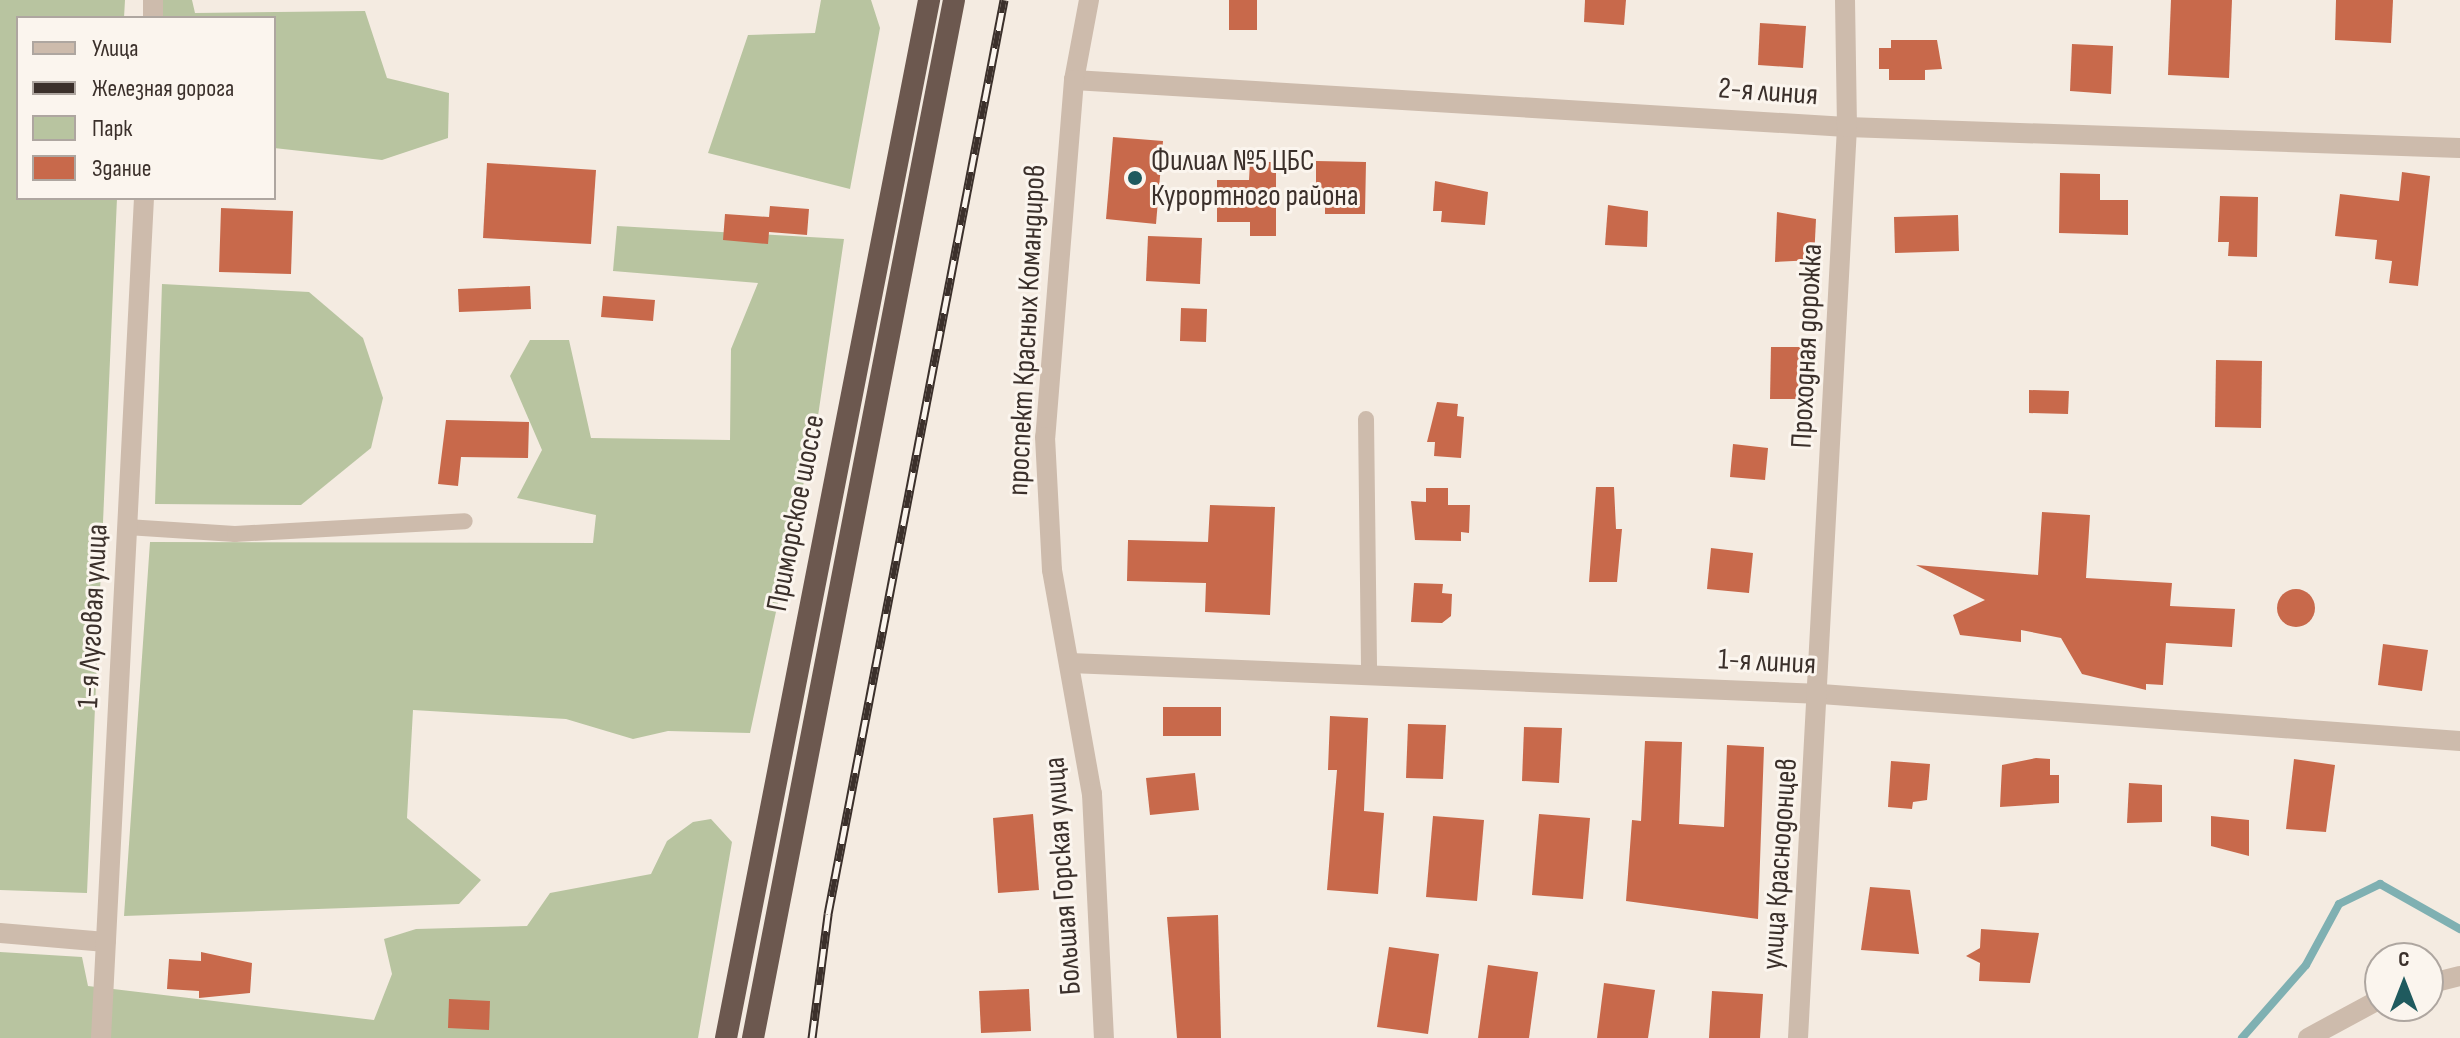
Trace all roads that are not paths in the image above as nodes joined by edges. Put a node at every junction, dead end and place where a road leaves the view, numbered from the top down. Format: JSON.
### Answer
{"nodes":[{"id":1,"x":929,"y":0,"type":"edge"},
{"id":2,"x":954,"y":0,"type":"edge"},
{"id":3,"x":1089,"y":0,"type":"edge"},
{"id":4,"x":1845,"y":0,"type":"edge"},
{"id":5,"x":1074,"y":80,"type":"junction"},
{"id":6,"x":1847,"y":127,"type":"junction"},
{"id":7,"x":2460,"y":148,"type":"edge"},
{"id":8,"x":144,"y":200,"type":"edge"},
{"id":9,"x":1366,"y":419,"type":"dead end"},
{"id":10,"x":465,"y":521,"type":"dead end"},
{"id":11,"x":127,"y":527,"type":"junction"},
{"id":12,"x":1070,"y":663,"type":"junction"},
{"id":13,"x":1369,"y":675,"type":"junction"},
{"id":14,"x":1821,"y":694,"type":"junction"},
{"id":15,"x":2460,"y":741,"type":"edge"},
{"id":16,"x":0,"y":933,"type":"edge"},
{"id":17,"x":106,"y":942,"type":"junction"},
{"id":18,"x":2364,"y":1008,"type":"edge"},
{"id":19,"x":101,"y":1038,"type":"edge"},
{"id":20,"x":726,"y":1038,"type":"edge"},
{"id":21,"x":753,"y":1038,"type":"edge"},
{"id":22,"x":1104,"y":1038,"type":"edge"},
{"id":23,"x":1798,"y":1038,"type":"edge"},
{"id":24,"x":2308,"y":1038,"type":"edge"}],
"edges":[{"from":1,"to":20,"type":"highway","name":"Приморское шоссе"},
{"from":2,"to":21,"type":"highway","name":"Приморское шоссе"},
{"from":3,"to":5,"type":"street","name":"проспект Красных Командиров"},
{"from":4,"to":6,"type":"street","name":"Проходная дорожка"},
{"from":5,"to":6,"type":"street","name":"2-я линия"},
{"from":5,"to":12,"type":"street","name":"проспект Красных Командиров"},
{"from":6,"to":7,"type":"street","name":"2-я линия"},
{"from":6,"to":14,"type":"street","name":"Проходная дорожка"},
{"from":8,"to":11,"type":"street","name":"1-я Луговая улица"},
{"from":9,"to":13,"type":"lane"},
{"from":10,"to":11,"type":"lane"},
{"from":11,"to":17,"type":"street","name":"1-я Луговая улица"},
{"from":12,"to":13,"type":"street","name":"1-я линия"},
{"from":12,"to":22,"type":"street","name":"Большая Горская улица"},
{"from":13,"to":14,"type":"street","name":"1-я линия"},
{"from":14,"to":15,"type":"street","name":"1-я линия"},
{"from":14,"to":23,"type":"street","name":"улица Краснодонцев"},
{"from":16,"to":17,"type":"street"},
{"from":17,"to":19,"type":"street","name":"1-я Луговая улица"},
{"from":18,"to":24,"type":"street"}]}
